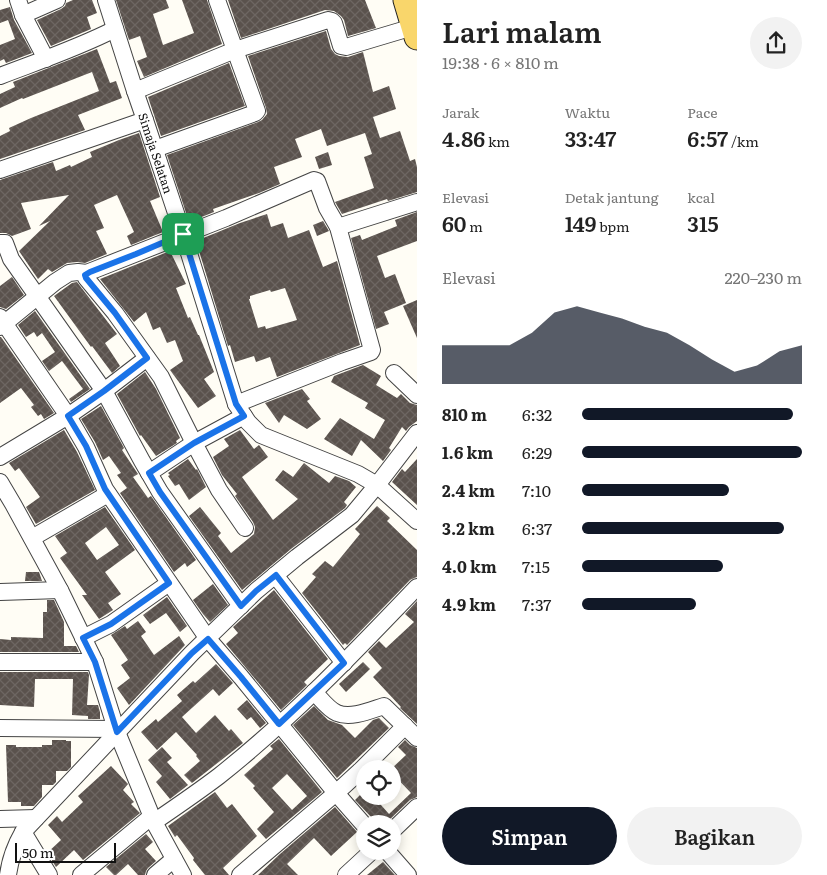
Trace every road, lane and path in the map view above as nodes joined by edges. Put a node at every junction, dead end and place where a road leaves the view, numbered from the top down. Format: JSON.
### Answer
{"nodes":[{"id":1,"x":57,"y":0,"type":"edge"},
{"id":2,"x":106,"y":0,"type":"edge"},
{"id":3,"x":218,"y":0,"type":"edge"},
{"id":4,"x":406,"y":0,"type":"edge"},
{"id":5,"x":21,"y":7,"type":"edge"},
{"id":6,"x":115,"y":29,"type":"junction"},
{"id":7,"x":415,"y":32,"type":"edge"},
{"id":8,"x":235,"y":50,"type":"junction"},
{"id":9,"x":46,"y":59,"type":"junction"},
{"id":10,"x":0,"y":76,"type":"edge"},
{"id":11,"x":135,"y":91,"type":"junction"},
{"id":12,"x":146,"y":120,"type":"junction"},
{"id":13,"x":155,"y":149,"type":"junction"},
{"id":14,"x":0,"y":170,"type":"edge"},
{"id":15,"x":417,"y":202,"type":"edge"},
{"id":16,"x":338,"y":227,"type":"junction"},
{"id":17,"x":183,"y":234,"type":"junction"},
{"id":18,"x":0,"y":243,"type":"edge"},
{"id":19,"x":86,"y":273,"type":"junction"},
{"id":20,"x":38,"y":296,"type":"junction"},
{"id":21,"x":2,"y":323,"type":"edge"},
{"id":22,"x":147,"y":358,"type":"junction"},
{"id":23,"x":394,"y":373,"type":"dead end"},
{"id":24,"x":104,"y":391,"type":"junction"},
{"id":25,"x":417,"y":395,"type":"edge"},
{"id":26,"x":240,"y":410,"type":"junction"},
{"id":27,"x":68,"y":416,"type":"junction"},
{"id":28,"x":417,"y":432,"type":"edge"},
{"id":29,"x":194,"y":443,"type":"junction"},
{"id":30,"x":0,"y":457,"type":"edge"},
{"id":31,"x":149,"y":473,"type":"junction"},
{"id":32,"x":0,"y":482,"type":"edge"},
{"id":33,"x":378,"y":486,"type":"junction"},
{"id":34,"x":108,"y":494,"type":"junction"},
{"id":35,"x":7,"y":504,"type":"edge"},
{"id":36,"x":417,"y":521,"type":"edge"},
{"id":37,"x":245,"y":528,"type":"dead end"},
{"id":38,"x":32,"y":538,"type":"junction"},
{"id":39,"x":276,"y":575,"type":"junction"},
{"id":40,"x":169,"y":583,"type":"junction"},
{"id":41,"x":417,"y":587,"type":"edge"},
{"id":42,"x":60,"y":590,"type":"junction"},
{"id":43,"x":0,"y":592,"type":"edge"},
{"id":44,"x":241,"y":606,"type":"junction"},
{"id":45,"x":83,"y":638,"type":"junction"},
{"id":46,"x":208,"y":639,"type":"junction"},
{"id":47,"x":0,"y":662,"type":"edge"},
{"id":48,"x":95,"y":662,"type":"junction"},
{"id":49,"x":344,"y":663,"type":"junction"},
{"id":50,"x":314,"y":692,"type":"junction"},
{"id":51,"x":279,"y":724,"type":"junction"},
{"id":52,"x":405,"y":726,"type":"junction"},
{"id":53,"x":0,"y":728,"type":"edge"},
{"id":54,"x":116,"y":730,"type":"junction"},
{"id":55,"x":417,"y":738,"type":"edge"},
{"id":56,"x":336,"y":793,"type":"junction"},
{"id":57,"x":417,"y":807,"type":"edge"},
{"id":58,"x":356,"y":816,"type":"edge"},
{"id":59,"x":36,"y":818,"type":"junction"},
{"id":60,"x":0,"y":819,"type":"edge"},
{"id":61,"x":153,"y":819,"type":"junction"},
{"id":62,"x":401,"y":823,"type":"edge"},
{"id":63,"x":23,"y":832,"type":"junction"},
{"id":64,"x":174,"y":859,"type":"junction"},
{"id":65,"x":362,"y":860,"type":"edge"},
{"id":66,"x":395,"y":860,"type":"edge"},
{"id":67,"x":8,"y":875,"type":"edge"},
{"id":68,"x":49,"y":875,"type":"edge"},
{"id":69,"x":81,"y":875,"type":"edge"},
{"id":70,"x":155,"y":875,"type":"edge"},
{"id":71,"x":183,"y":875,"type":"edge"},
{"id":72,"x":240,"y":875,"type":"edge"},
{"id":73,"x":346,"y":875,"type":"edge"},
{"id":74,"x":408,"y":875,"type":"edge"}],
"edges":[{"from":1,"to":5,"type":"street"},
{"from":2,"to":6,"type":"street","name":"Simaja Selatan"},
{"from":3,"to":8,"type":"street"},
{"from":4,"to":7,"type":"main road"},
{"from":5,"to":9,"type":"street"},
{"from":6,"to":9,"type":"street"},
{"from":6,"to":11,"type":"street","name":"Simaja Selatan"},
{"from":7,"to":8,"type":"street"},
{"from":8,"to":11,"type":"street"},
{"from":8,"to":13,"type":"street"},
{"from":9,"to":10,"type":"street"},
{"from":11,"to":12,"type":"street","name":"Simaja Selatan"},
{"from":12,"to":13,"type":"street","name":"Simaja Selatan"},
{"from":12,"to":14,"type":"street"},
{"from":13,"to":17,"type":"street","name":"Simaja Selatan"},
{"from":15,"to":16,"type":"street"},
{"from":16,"to":17,"type":"street"},
{"from":16,"to":26,"type":"street"},
{"from":17,"to":19,"type":"street"},
{"from":17,"to":26,"type":"street","name":"Simaja Selatan"},
{"from":18,"to":20,"type":"street"},
{"from":19,"to":20,"type":"street"},
{"from":19,"to":22,"type":"street"},
{"from":20,"to":21,"type":"street"},
{"from":20,"to":24,"type":"street"},
{"from":21,"to":27,"type":"street"},
{"from":22,"to":24,"type":"street"},
{"from":22,"to":29,"type":"street"},
{"from":23,"to":25,"type":"street"},
{"from":24,"to":27,"type":"street"},
{"from":24,"to":31,"type":"street"},
{"from":26,"to":29,"type":"street"},
{"from":26,"to":33,"type":"street","name":"Simaja Selatan"},
{"from":27,"to":30,"type":"street"},
{"from":27,"to":34,"type":"street"},
{"from":28,"to":33,"type":"street"},
{"from":29,"to":31,"type":"street"},
{"from":29,"to":37,"type":"street"},
{"from":31,"to":44,"type":"street"},
{"from":32,"to":35,"type":"street"},
{"from":33,"to":36,"type":"street","name":"Simaja Selatan"},
{"from":33,"to":39,"type":"street"},
{"from":34,"to":38,"type":"street"},
{"from":34,"to":40,"type":"street"},
{"from":35,"to":38,"type":"street"},
{"from":38,"to":42,"type":"street"},
{"from":39,"to":44,"type":"street"},
{"from":39,"to":49,"type":"street"},
{"from":40,"to":45,"type":"street"},
{"from":40,"to":46,"type":"street"},
{"from":41,"to":49,"type":"street"},
{"from":42,"to":43,"type":"street"},
{"from":42,"to":45,"type":"street"},
{"from":44,"to":46,"type":"street"},
{"from":45,"to":48,"type":"street"},
{"from":46,"to":51,"type":"street"},
{"from":46,"to":54,"type":"street"},
{"from":47,"to":48,"type":"street"},
{"from":48,"to":54,"type":"street"},
{"from":49,"to":50,"type":"street"},
{"from":50,"to":51,"type":"street"},
{"from":50,"to":52,"type":"street"},
{"from":51,"to":56,"type":"street"},
{"from":51,"to":61,"type":"street"},
{"from":52,"to":55,"type":"street"},
{"from":52,"to":56,"type":"street"},
{"from":53,"to":54,"type":"street"},
{"from":54,"to":59,"type":"street"},
{"from":54,"to":61,"type":"street"},
{"from":56,"to":58,"type":"street"},
{"from":56,"to":72,"type":"street"},
{"from":57,"to":62,"type":"street"},
{"from":59,"to":60,"type":"street"},
{"from":59,"to":63,"type":"street"},
{"from":61,"to":64,"type":"street"},
{"from":61,"to":69,"type":"street"},
{"from":63,"to":67,"type":"street"},
{"from":63,"to":68,"type":"street"},
{"from":64,"to":70,"type":"street"},
{"from":64,"to":71,"type":"street"},
{"from":65,"to":73,"type":"street"},
{"from":66,"to":74,"type":"street"}]}
